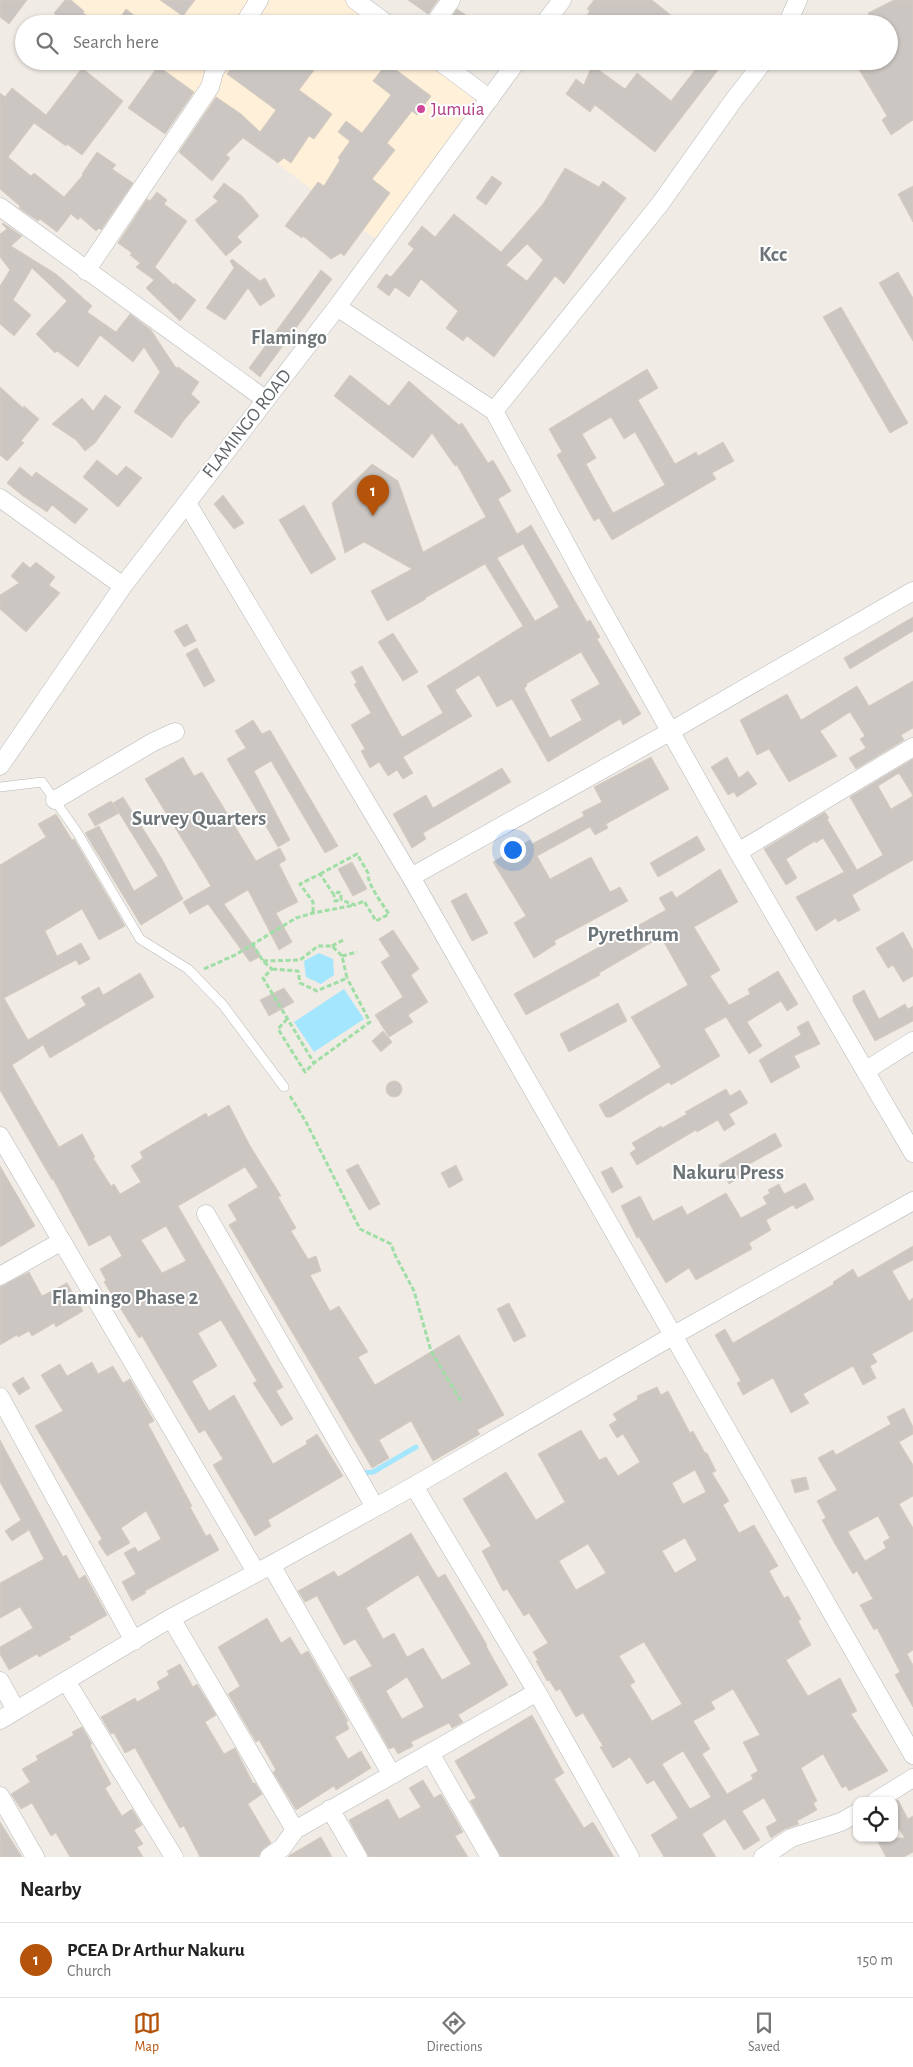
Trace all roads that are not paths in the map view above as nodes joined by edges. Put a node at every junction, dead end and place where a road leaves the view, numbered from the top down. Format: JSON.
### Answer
{"nodes":[{"id":1,"x":259,"y":0,"type":"edge"},
{"id":2,"x":355,"y":0,"type":"edge"},
{"id":3,"x":451,"y":0,"type":"edge"},
{"id":4,"x":562,"y":0,"type":"edge"},
{"id":5,"x":798,"y":0,"type":"edge"},
{"id":6,"x":250,"y":15,"type":"edge"},
{"id":7,"x":375,"y":15,"type":"edge"},
{"id":8,"x":440,"y":15,"type":"edge"},
{"id":9,"x":551,"y":15,"type":"edge"},
{"id":10,"x":792,"y":15,"type":"edge"},
{"id":11,"x":215,"y":70,"type":"edge"},
{"id":12,"x":450,"y":70,"type":"edge"},
{"id":13,"x":511,"y":70,"type":"edge"},
{"id":14,"x":757,"y":70,"type":"edge"},
{"id":15,"x":490,"y":99,"type":"junction"},
{"id":16,"x":0,"y":207,"type":"edge"},
{"id":17,"x":86,"y":271,"type":"junction"},
{"id":18,"x":337,"y":307,"type":"junction"},
{"id":19,"x":266,"y":400,"type":"junction"},
{"id":20,"x":494,"y":411,"type":"junction"},
{"id":21,"x":0,"y":498,"type":"edge"},
{"id":22,"x":187,"y":503,"type":"junction"},
{"id":23,"x":123,"y":586,"type":"junction"},
{"id":24,"x":913,"y":591,"type":"edge"},
{"id":25,"x":671,"y":731,"type":"junction"},
{"id":26,"x":175,"y":732,"type":"dead end"},
{"id":27,"x":913,"y":747,"type":"edge"},
{"id":28,"x":0,"y":766,"type":"edge"},
{"id":29,"x":0,"y":787,"type":"edge"},
{"id":30,"x":55,"y":800,"type":"junction"},
{"id":31,"x":738,"y":852,"type":"junction"},
{"id":32,"x":411,"y":877,"type":"junction"},
{"id":33,"x":913,"y":1041,"type":"edge"},
{"id":34,"x":865,"y":1072,"type":"junction"},
{"id":35,"x":284,"y":1087,"type":"road end"},
{"id":36,"x":0,"y":1136,"type":"edge"},
{"id":37,"x":913,"y":1153,"type":"edge"},
{"id":38,"x":913,"y":1200,"type":"edge"},
{"id":39,"x":206,"y":1214,"type":"dead end"},
{"id":40,"x":62,"y":1241,"type":"junction"},
{"id":41,"x":0,"y":1276,"type":"edge"},
{"id":42,"x":674,"y":1335,"type":"junction"},
{"id":43,"x":0,"y":1397,"type":"edge"},
{"id":44,"x":414,"y":1486,"type":"junction"},
{"id":45,"x":375,"y":1506,"type":"junction"},
{"id":46,"x":264,"y":1569,"type":"junction"},
{"id":47,"x":171,"y":1618,"type":"junction"},
{"id":48,"x":134,"y":1641,"type":"junction"},
{"id":49,"x":0,"y":1681,"type":"edge"},
{"id":50,"x":66,"y":1681,"type":"junction"},
{"id":51,"x":537,"y":1692,"type":"junction"},
{"id":52,"x":16,"y":1710,"type":"junction"},
{"id":53,"x":0,"y":1720,"type":"edge"},
{"id":54,"x":430,"y":1753,"type":"junction"},
{"id":55,"x":913,"y":1755,"type":"edge"},
{"id":56,"x":392,"y":1775,"type":"junction"},
{"id":57,"x":909,"y":1781,"type":"edge"},
{"id":58,"x":0,"y":1796,"type":"edge"},
{"id":59,"x":883,"y":1797,"type":"edge"},
{"id":60,"x":330,"y":1809,"type":"junction"},
{"id":61,"x":853,"y":1815,"type":"edge"},
{"id":62,"x":295,"y":1830,"type":"junction"},
{"id":63,"x":36,"y":1857,"type":"edge"},
{"id":64,"x":174,"y":1857,"type":"edge"},
{"id":65,"x":269,"y":1857,"type":"edge"},
{"id":66,"x":358,"y":1857,"type":"edge"},
{"id":67,"x":490,"y":1857,"type":"edge"},
{"id":68,"x":630,"y":1857,"type":"edge"},
{"id":69,"x":763,"y":1857,"type":"edge"}],
"edges":[{"from":1,"to":6,"type":"street"},
{"from":2,"to":7,"type":"street"},
{"from":3,"to":8,"type":"street"},
{"from":4,"to":9,"type":"street"},
{"from":5,"to":10,"type":"street"},
{"from":11,"to":17,"type":"street"},
{"from":12,"to":15,"type":"street"},
{"from":13,"to":15,"type":"street","name":"FLAMINGO ROAD"},
{"from":14,"to":20,"type":"street"},
{"from":15,"to":18,"type":"street","name":"FLAMINGO ROAD"},
{"from":16,"to":17,"type":"street"},
{"from":17,"to":19,"type":"street"},
{"from":18,"to":19,"type":"street","name":"FLAMINGO ROAD"},
{"from":18,"to":20,"type":"street"},
{"from":19,"to":22,"type":"street","name":"FLAMINGO ROAD"},
{"from":20,"to":25,"type":"street"},
{"from":21,"to":23,"type":"street"},
{"from":22,"to":23,"type":"street","name":"FLAMINGO ROAD"},
{"from":22,"to":32,"type":"street"},
{"from":23,"to":28,"type":"street","name":"FLAMINGO ROAD"},
{"from":24,"to":25,"type":"street"},
{"from":25,"to":31,"type":"street"},
{"from":25,"to":32,"type":"street"},
{"from":26,"to":30,"type":"street"},
{"from":27,"to":31,"type":"street"},
{"from":29,"to":30,"type":"lane"},
{"from":30,"to":35,"type":"lane"},
{"from":31,"to":34,"type":"street"},
{"from":32,"to":42,"type":"street"},
{"from":33,"to":34,"type":"street"},
{"from":34,"to":37,"type":"street"},
{"from":36,"to":40,"type":"street"},
{"from":38,"to":42,"type":"street"},
{"from":39,"to":45,"type":"street"},
{"from":40,"to":41,"type":"street"},
{"from":40,"to":46,"type":"street"},
{"from":42,"to":44,"type":"street"},
{"from":42,"to":55,"type":"street"},
{"from":43,"to":48,"type":"street"},
{"from":44,"to":45,"type":"street"},
{"from":44,"to":51,"type":"street"},
{"from":45,"to":46,"type":"street"},
{"from":46,"to":47,"type":"street"},
{"from":46,"to":56,"type":"street"},
{"from":47,"to":48,"type":"street"},
{"from":47,"to":62,"type":"street"},
{"from":48,"to":50,"type":"street"},
{"from":49,"to":52,"type":"street"},
{"from":50,"to":52,"type":"street"},
{"from":50,"to":64,"type":"street"},
{"from":51,"to":54,"type":"street"},
{"from":51,"to":68,"type":"street"},
{"from":52,"to":53,"type":"street"},
{"from":54,"to":56,"type":"street"},
{"from":54,"to":67,"type":"street"},
{"from":56,"to":60,"type":"street"},
{"from":57,"to":59,"type":"street"},
{"from":58,"to":63,"type":"street"},
{"from":60,"to":62,"type":"street"},
{"from":60,"to":66,"type":"street"},
{"from":61,"to":69,"type":"street"},
{"from":62,"to":65,"type":"street"}]}
